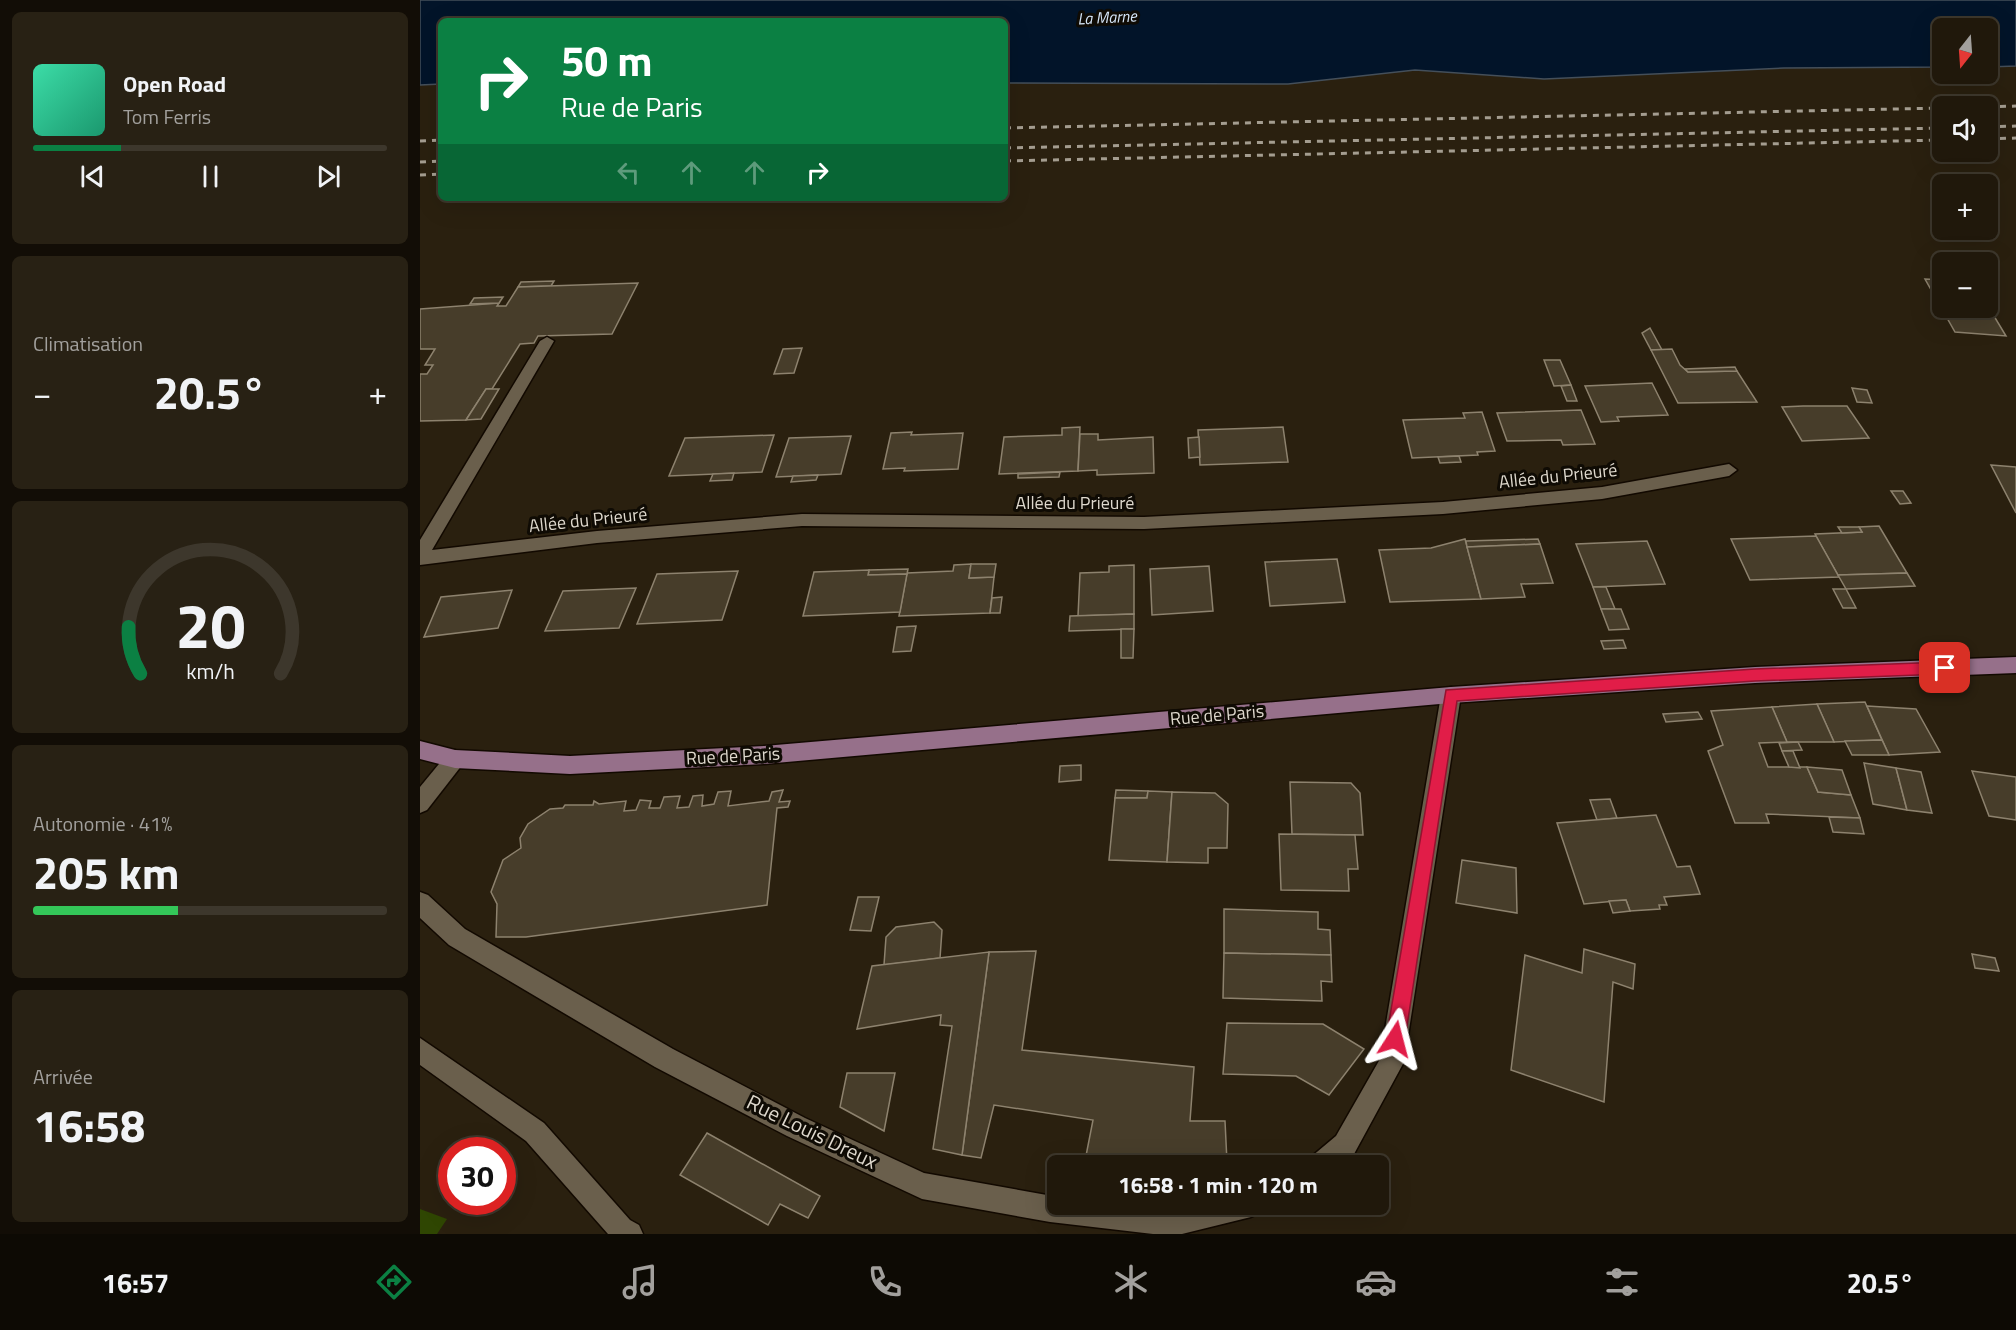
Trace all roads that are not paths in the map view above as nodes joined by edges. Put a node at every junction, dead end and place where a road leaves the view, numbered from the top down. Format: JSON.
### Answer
{"nodes":[{"id":1,"x":547,"y":341,"type":"dead end"},
{"id":2,"x":1729,"y":470,"type":"dead end"},
{"id":3,"x":420,"y":557,"type":"edge"},
{"id":4,"x":2016,"y":665,"type":"edge"},
{"id":5,"x":1451,"y":695,"type":"junction"},
{"id":6,"x":420,"y":750,"type":"edge"},
{"id":7,"x":455,"y":759,"type":"junction"},
{"id":8,"x":420,"y":803,"type":"edge"},
{"id":9,"x":420,"y":903,"type":"edge"},
{"id":10,"x":420,"y":1050,"type":"edge"},
{"id":11,"x":1334,"y":1155,"type":"edge"},
{"id":12,"x":1047,"y":1208,"type":"edge"},
{"id":13,"x":1103,"y":1215,"type":"edge"},
{"id":14,"x":1206,"y":1215,"type":"edge"},
{"id":15,"x":623,"y":1232,"type":"edge"}],
"edges":[{"from":1,"to":3,"type":"street"},
{"from":2,"to":3,"type":"street","name":"Allée du Prieuré"},
{"from":4,"to":5,"type":"main road","name":"Rue de Paris"},
{"from":5,"to":7,"type":"main road","name":"Rue de Paris"},
{"from":5,"to":11,"type":"street"},
{"from":6,"to":7,"type":"main road","name":"Rue de Paris"},
{"from":7,"to":8,"type":"street"},
{"from":9,"to":12,"type":"street","name":"Rue Louis Dreux"},
{"from":10,"to":15,"type":"street"},
{"from":13,"to":14,"type":"street","name":"Rue Louis Dreux"}]}
